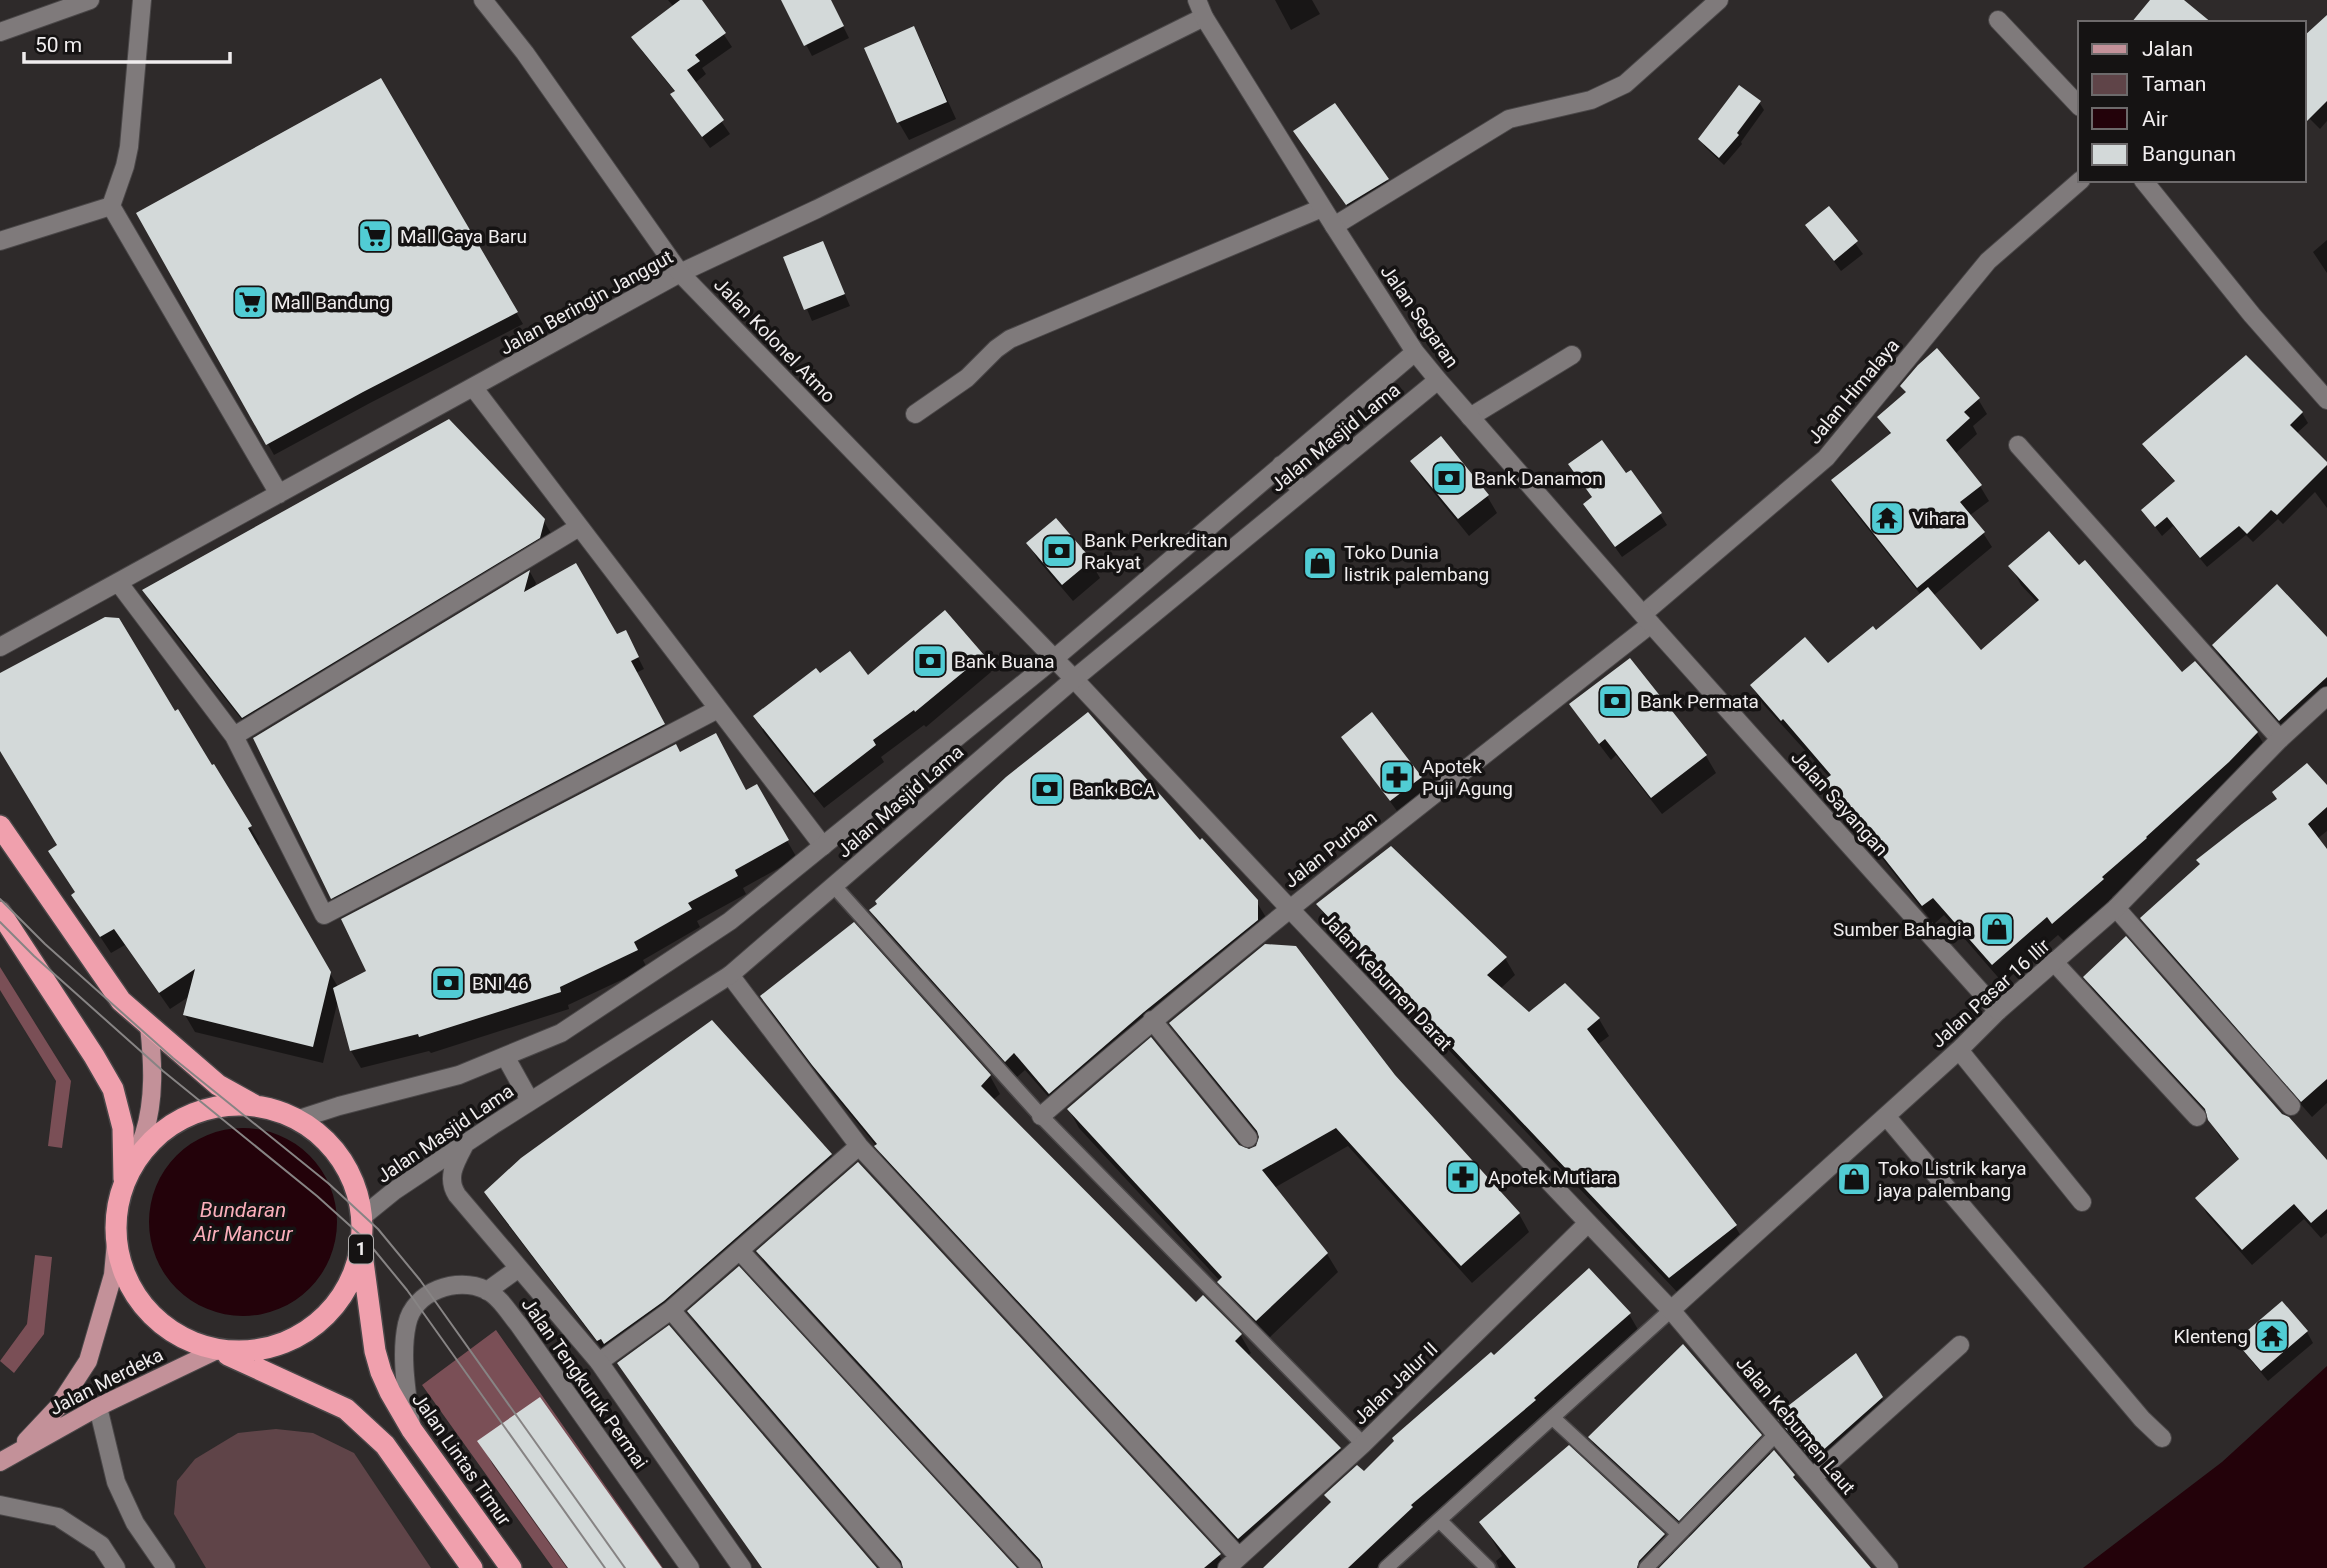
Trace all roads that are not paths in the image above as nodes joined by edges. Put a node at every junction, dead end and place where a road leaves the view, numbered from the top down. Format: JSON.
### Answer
{"nodes":[{"id":1,"x":90,"y":0,"type":"edge"},
{"id":2,"x":142,"y":0,"type":"edge"},
{"id":3,"x":483,"y":0,"type":"edge"},
{"id":4,"x":1719,"y":0,"type":"edge"},
{"id":5,"x":49,"y":7,"type":"edge"},
{"id":6,"x":1201,"y":8,"type":"edge"},
{"id":7,"x":1998,"y":20,"type":"dead end"},
{"id":8,"x":0,"y":33,"type":"edge"},
{"id":9,"x":2078,"y":105,"type":"edge"},
{"id":10,"x":2079,"y":182,"type":"edge"},
{"id":11,"x":2145,"y":182,"type":"edge"},
{"id":12,"x":111,"y":206,"type":"junction"},
{"id":13,"x":1322,"y":208,"type":"junction"},
{"id":14,"x":1334,"y":226,"type":"junction"},
{"id":15,"x":0,"y":241,"type":"edge"},
{"id":16,"x":680,"y":274,"type":"junction"},
{"id":17,"x":1415,"y":352,"type":"junction"},
{"id":18,"x":1572,"y":355,"type":"dead end"},
{"id":19,"x":1438,"y":380,"type":"junction"},
{"id":20,"x":473,"y":387,"type":"junction"},
{"id":21,"x":2327,"y":400,"type":"edge"},
{"id":22,"x":915,"y":414,"type":"dead end"},
{"id":23,"x":1469,"y":417,"type":"junction"},
{"id":24,"x":2018,"y":445,"type":"dead end"},
{"id":25,"x":1281,"y":465,"type":"junction"},
{"id":26,"x":1302,"y":491,"type":"junction"},
{"id":27,"x":279,"y":494,"type":"junction"},
{"id":28,"x":579,"y":527,"type":"junction"},
{"id":29,"x":1186,"y":546,"type":"junction"},
{"id":30,"x":1209,"y":568,"type":"junction"},
{"id":31,"x":118,"y":582,"type":"junction"},
{"id":32,"x":1647,"y":619,"type":"junction"},
{"id":33,"x":0,"y":647,"type":"edge"},
{"id":34,"x":1055,"y":658,"type":"junction"},
{"id":35,"x":1074,"y":678,"type":"junction"},
{"id":36,"x":2326,"y":699,"type":"edge"},
{"id":37,"x":718,"y":709,"type":"junction"},
{"id":38,"x":234,"y":736,"type":"junction"},
{"id":39,"x":2280,"y":739,"type":"junction"},
{"id":40,"x":0,"y":826,"type":"edge"},
{"id":41,"x":823,"y":846,"type":"junction"},
{"id":42,"x":834,"y":886,"type":"junction"},
{"id":43,"x":1289,"y":908,"type":"junction"},
{"id":44,"x":2116,"y":908,"type":"junction"},
{"id":45,"x":0,"y":912,"type":"edge"},
{"id":46,"x":2053,"y":961,"type":"junction"},
{"id":47,"x":730,"y":975,"type":"junction"},
{"id":48,"x":1998,"y":1011,"type":"junction"},
{"id":49,"x":1152,"y":1020,"type":"junction"},
{"id":50,"x":149,"y":1026,"type":"junction"},
{"id":51,"x":1958,"y":1050,"type":"junction"},
{"id":52,"x":505,"y":1056,"type":"junction"},
{"id":53,"x":530,"y":1101,"type":"junction"},
{"id":54,"x":2291,"y":1106,"type":"dead end"},
{"id":55,"x":258,"y":1107,"type":"junction"},
{"id":56,"x":1886,"y":1115,"type":"junction"},
{"id":57,"x":1041,"y":1116,"type":"junction"},
{"id":58,"x":2197,"y":1116,"type":"dead end"},
{"id":59,"x":296,"y":1120,"type":"junction"},
{"id":60,"x":1248,"y":1138,"type":"dead end"},
{"id":61,"x":466,"y":1143,"type":"junction"},
{"id":62,"x":859,"y":1146,"type":"junction"},
{"id":63,"x":124,"y":1184,"type":"junction"},
{"id":64,"x":2082,"y":1202,"type":"dead end"},
{"id":65,"x":362,"y":1217,"type":"junction"},
{"id":66,"x":1587,"y":1224,"type":"junction"},
{"id":67,"x":116,"y":1242,"type":"junction"},
{"id":68,"x":361,"y":1249,"type":"junction"},
{"id":69,"x":740,"y":1251,"type":"junction"},
{"id":70,"x":519,"y":1268,"type":"junction"},
{"id":71,"x":487,"y":1290,"type":"junction"},
{"id":72,"x":671,"y":1310,"type":"junction"},
{"id":73,"x":1671,"y":1310,"type":"junction"},
{"id":74,"x":1960,"y":1345,"type":"dead end"},
{"id":75,"x":217,"y":1350,"type":"junction"},
{"id":76,"x":599,"y":1362,"type":"junction"},
{"id":77,"x":98,"y":1406,"type":"junction"},
{"id":78,"x":1553,"y":1418,"type":"junction"},
{"id":79,"x":412,"y":1430,"type":"junction"},
{"id":80,"x":1776,"y":1434,"type":"junction"},
{"id":81,"x":2162,"y":1438,"type":"dead end"},
{"id":82,"x":1363,"y":1444,"type":"junction"},
{"id":83,"x":17,"y":1452,"type":"junction"},
{"id":84,"x":0,"y":1462,"type":"edge"},
{"id":85,"x":1813,"y":1477,"type":"junction"},
{"id":86,"x":0,"y":1505,"type":"edge"},
{"id":87,"x":1439,"y":1520,"type":"junction"},
{"id":88,"x":1679,"y":1534,"type":"junction"},
{"id":89,"x":1233,"y":1562,"type":"edge"},
{"id":90,"x":116,"y":1568,"type":"edge"},
{"id":91,"x":166,"y":1568,"type":"edge"},
{"id":92,"x":472,"y":1568,"type":"edge"},
{"id":93,"x":511,"y":1568,"type":"edge"},
{"id":94,"x":691,"y":1568,"type":"edge"},
{"id":95,"x":742,"y":1568,"type":"edge"},
{"id":96,"x":892,"y":1568,"type":"edge"},
{"id":97,"x":1032,"y":1568,"type":"edge"},
{"id":98,"x":1386,"y":1568,"type":"edge"},
{"id":99,"x":1488,"y":1568,"type":"edge"},
{"id":100,"x":1646,"y":1568,"type":"edge"},
{"id":101,"x":1889,"y":1568,"type":"edge"}],
"edges":[{"from":1,"to":5,"type":"street"},
{"from":2,"to":12,"type":"street"},
{"from":3,"to":16,"type":"street","name":"Jalan Kolonel Atmo"},
{"from":4,"to":14,"type":"street"},
{"from":5,"to":8,"type":"street"},
{"from":6,"to":13,"type":"street","name":"Jalan Segaran"},
{"from":6,"to":16,"type":"street","name":"Jalan Beringin Janggut"},
{"from":7,"to":9,"type":"street"},
{"from":10,"to":32,"type":"street","name":"Jalan Himalaya"},
{"from":11,"to":21,"type":"street"},
{"from":12,"to":15,"type":"street"},
{"from":12,"to":27,"type":"street"},
{"from":13,"to":14,"type":"street","name":"Jalan Segaran"},
{"from":13,"to":22,"type":"street"},
{"from":14,"to":17,"type":"street","name":"Jalan Segaran"},
{"from":16,"to":20,"type":"street","name":"Jalan Beringin Janggut"},
{"from":16,"to":34,"type":"street","name":"Jalan Kolonel Atmo"},
{"from":17,"to":19,"type":"street","name":"Jalan Segaran"},
{"from":17,"to":25,"type":"street"},
{"from":18,"to":23,"type":"street"},
{"from":19,"to":23,"type":"street","name":"Jalan Segaran"},
{"from":19,"to":26,"type":"street","name":"Jalan Masjid Lama"},
{"from":20,"to":27,"type":"street","name":"Jalan Beringin Janggut"},
{"from":20,"to":28,"type":"street"},
{"from":23,"to":32,"type":"street","name":"Jalan Segaran"},
{"from":24,"to":39,"type":"street"},
{"from":25,"to":26,"type":"street"},
{"from":25,"to":29,"type":"street"},
{"from":26,"to":30,"type":"street","name":"Jalan Masjid Lama"},
{"from":27,"to":31,"type":"street","name":"Jalan Beringin Janggut"},
{"from":28,"to":37,"type":"street"},
{"from":28,"to":38,"type":"street"},
{"from":29,"to":30,"type":"street"},
{"from":29,"to":34,"type":"street"},
{"from":30,"to":35,"type":"street","name":"Jalan Masjid Lama"},
{"from":31,"to":33,"type":"street","name":"Jalan Beringin Janggut"},
{"from":31,"to":38,"type":"street"},
{"from":32,"to":43,"type":"street","name":"Jalan Purban"},
{"from":32,"to":48,"type":"street","name":"Jalan Sayangan"},
{"from":34,"to":35,"type":"street","name":"Jalan Kolonel Atmo"},
{"from":34,"to":41,"type":"street"},
{"from":35,"to":42,"type":"street","name":"Jalan Masjid Lama"},
{"from":35,"to":43,"type":"street","name":"Jalan Kebumen Darat"},
{"from":36,"to":39,"type":"street","name":"Jalan Pasar 16 Ilir"},
{"from":37,"to":38,"type":"street"},
{"from":37,"to":41,"type":"street"},
{"from":39,"to":44,"type":"street","name":"Jalan Pasar 16 Ilir"},
{"from":40,"to":50,"type":"highway","number":"1"},
{"from":41,"to":52,"type":"street"},
{"from":42,"to":47,"type":"street","name":"Jalan Masjid Lama"},
{"from":42,"to":57,"type":"lane"},
{"from":43,"to":49,"type":"street","name":"Jalan Purban"},
{"from":43,"to":66,"type":"street","name":"Jalan Kebumen Darat"},
{"from":44,"to":46,"type":"street","name":"Jalan Pasar 16 Ilir"},
{"from":44,"to":54,"type":"street"},
{"from":45,"to":63,"type":"highway","number":"1"},
{"from":46,"to":48,"type":"street","name":"Jalan Pasar 16 Ilir"},
{"from":46,"to":58,"type":"street"},
{"from":47,"to":53,"type":"street","name":"Jalan Masjid Lama"},
{"from":47,"to":62,"type":"street"},
{"from":48,"to":51,"type":"street","name":"Jalan Pasar 16 Ilir"},
{"from":49,"to":57,"type":"street","name":"Jalan Purban"},
{"from":49,"to":60,"type":"street"},
{"from":50,"to":55,"type":"highway","number":"1"},
{"from":50,"to":63,"type":"main road","number":"1"},
{"from":51,"to":56,"type":"street","name":"Jalan Pasar 16 Ilir"},
{"from":51,"to":64,"type":"street"},
{"from":52,"to":53,"type":"street"},
{"from":52,"to":59,"type":"street"},
{"from":53,"to":61,"type":"street","name":"Jalan Masjid Lama"},
{"from":55,"to":59,"type":"highway","number":"1"},
{"from":55,"to":63,"type":"highway","number":"1"},
{"from":56,"to":73,"type":"street","name":"Jalan Pasar 16 Ilir"},
{"from":56,"to":81,"type":"street"},
{"from":57,"to":82,"type":"lane"},
{"from":59,"to":65,"type":"highway","number":"1"},
{"from":61,"to":65,"type":"street","name":"Jalan Masjid Lama"},
{"from":61,"to":70,"type":"street","name":"Jalan Tengkuruk Permai"},
{"from":62,"to":69,"type":"street"},
{"from":62,"to":89,"type":"street"},
{"from":63,"to":67,"type":"highway","number":"1"},
{"from":65,"to":68,"type":"highway","number":"1"},
{"from":66,"to":73,"type":"street","name":"Jalan Kebumen Darat"},
{"from":66,"to":82,"type":"street","name":"Jalan Jalur II"},
{"from":67,"to":75,"type":"highway","number":"1"},
{"from":67,"to":83,"type":"main road","name":"Jalan Merdeka","number":"1"},
{"from":68,"to":75,"type":"highway","number":"1"},
{"from":68,"to":79,"type":"highway","name":"Jalan Lintas Timur","number":"1"},
{"from":69,"to":72,"type":"street"},
{"from":69,"to":97,"type":"street"},
{"from":70,"to":71,"type":"street"},
{"from":70,"to":76,"type":"street","name":"Jalan Tengkuruk Permai"},
{"from":71,"to":79,"type":"street"},
{"from":71,"to":94,"type":"street","name":"Jalan Tengkuruk Permai"},
{"from":72,"to":76,"type":"street"},
{"from":72,"to":96,"type":"street"},
{"from":73,"to":78,"type":"lane"},
{"from":73,"to":80,"type":"street","name":"Jalan Kebumen Laut"},
{"from":74,"to":85,"type":"street"},
{"from":75,"to":77,"type":"main road","name":"Jalan Merdeka","number":"1"},
{"from":75,"to":92,"type":"highway","number":"1"},
{"from":76,"to":95,"type":"street","name":"Jalan Tengkuruk Permai"},
{"from":77,"to":83,"type":"main road","name":"Jalan Merdeka","number":"1"},
{"from":77,"to":91,"type":"street"},
{"from":78,"to":87,"type":"lane"},
{"from":78,"to":88,"type":"lane"},
{"from":79,"to":93,"type":"highway","name":"Jalan Lintas Timur","number":"1"},
{"from":80,"to":85,"type":"street","name":"Jalan Kebumen Laut"},
{"from":80,"to":88,"type":"lane"},
{"from":82,"to":89,"type":"street","name":"Jalan Jalur II"},
{"from":83,"to":84,"type":"main road","name":"Jalan Merdeka","number":"1"},
{"from":85,"to":101,"type":"street","name":"Jalan Kebumen Laut"},
{"from":86,"to":90,"type":"street"},
{"from":87,"to":98,"type":"lane"},
{"from":87,"to":99,"type":"lane"},
{"from":88,"to":100,"type":"lane"}]}
